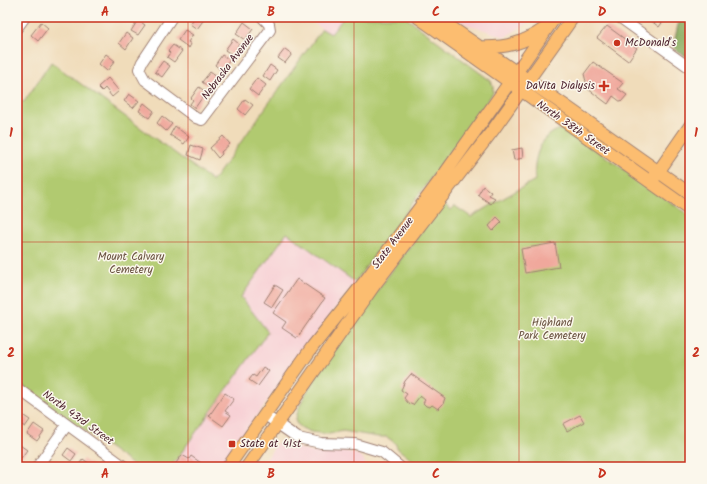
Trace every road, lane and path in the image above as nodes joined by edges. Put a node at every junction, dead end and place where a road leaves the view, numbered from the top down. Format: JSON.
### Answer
{"nodes":[{"id":1,"x":25,"y":17,"type":"edge"},
{"id":2,"x":172,"y":17,"type":"edge"},
{"id":3,"x":262,"y":17,"type":"edge"},
{"id":4,"x":418,"y":17,"type":"edge"},
{"id":5,"x":436,"y":17,"type":"edge"},
{"id":6,"x":573,"y":17,"type":"edge"},
{"id":7,"x":619,"y":17,"type":"edge"},
{"id":8,"x":552,"y":21,"type":"edge"},
{"id":9,"x":17,"y":28,"type":"edge"},
{"id":10,"x":479,"y":47,"type":"junction"},
{"id":11,"x":690,"y":68,"type":"edge"},
{"id":12,"x":516,"y":73,"type":"junction"},
{"id":13,"x":528,"y":80,"type":"junction"},
{"id":14,"x":509,"y":83,"type":"junction"},
{"id":15,"x":521,"y":90,"type":"junction"},
{"id":16,"x":690,"y":126,"type":"edge"},
{"id":17,"x":658,"y":172,"type":"junction"},
{"id":18,"x":651,"y":182,"type":"junction"},
{"id":19,"x":690,"y":194,"type":"edge"},
{"id":20,"x":690,"y":210,"type":"edge"},
{"id":21,"x":17,"y":388,"type":"edge"},
{"id":22,"x":265,"y":415,"type":"junction"},
{"id":23,"x":277,"y":423,"type":"junction"},
{"id":24,"x":67,"y":424,"type":"junction"},
{"id":25,"x":37,"y":467,"type":"edge"},
{"id":26,"x":125,"y":467,"type":"edge"},
{"id":27,"x":228,"y":467,"type":"edge"},
{"id":28,"x":248,"y":467,"type":"edge"},
{"id":29,"x":400,"y":467,"type":"edge"}],
"edges":[{"from":1,"to":9,"type":"street"},
{"from":2,"to":3,"type":"street","name":"Nebraska Avenue"},
{"from":4,"to":14,"type":"main road","name":"North 38th Street"},
{"from":5,"to":10,"type":"main road","name":"North 38th Street"},
{"from":6,"to":13,"type":"main road","name":"State Avenue"},
{"from":7,"to":11,"type":"street"},
{"from":8,"to":10,"type":"main road"},
{"from":8,"to":12,"type":"main road","name":"State Avenue"},
{"from":10,"to":12,"type":"main road","name":"North 38th Street"},
{"from":12,"to":13,"type":"main road","name":"North 38th Street"},
{"from":12,"to":14,"type":"main road","name":"State Avenue"},
{"from":13,"to":15,"type":"main road","name":"State Avenue"},
{"from":13,"to":17,"type":"main road","name":"North 38th Street"},
{"from":14,"to":15,"type":"main road","name":"North 38th Street"},
{"from":14,"to":22,"type":"main road","name":"State Avenue"},
{"from":15,"to":18,"type":"main road","name":"North 38th Street"},
{"from":15,"to":23,"type":"main road","name":"State Avenue"},
{"from":16,"to":17,"type":"main road"},
{"from":17,"to":18,"type":"main road"},
{"from":17,"to":19,"type":"main road","name":"North 38th Street"},
{"from":18,"to":20,"type":"main road","name":"North 38th Street"},
{"from":21,"to":24,"type":"street","name":"North 43rd Street"},
{"from":22,"to":23,"type":"street"},
{"from":22,"to":27,"type":"main road","name":"State Avenue"},
{"from":23,"to":28,"type":"main road","name":"State Avenue"},
{"from":23,"to":29,"type":"street"},
{"from":24,"to":25,"type":"street"},
{"from":24,"to":26,"type":"street","name":"North 43rd Street"}]}
